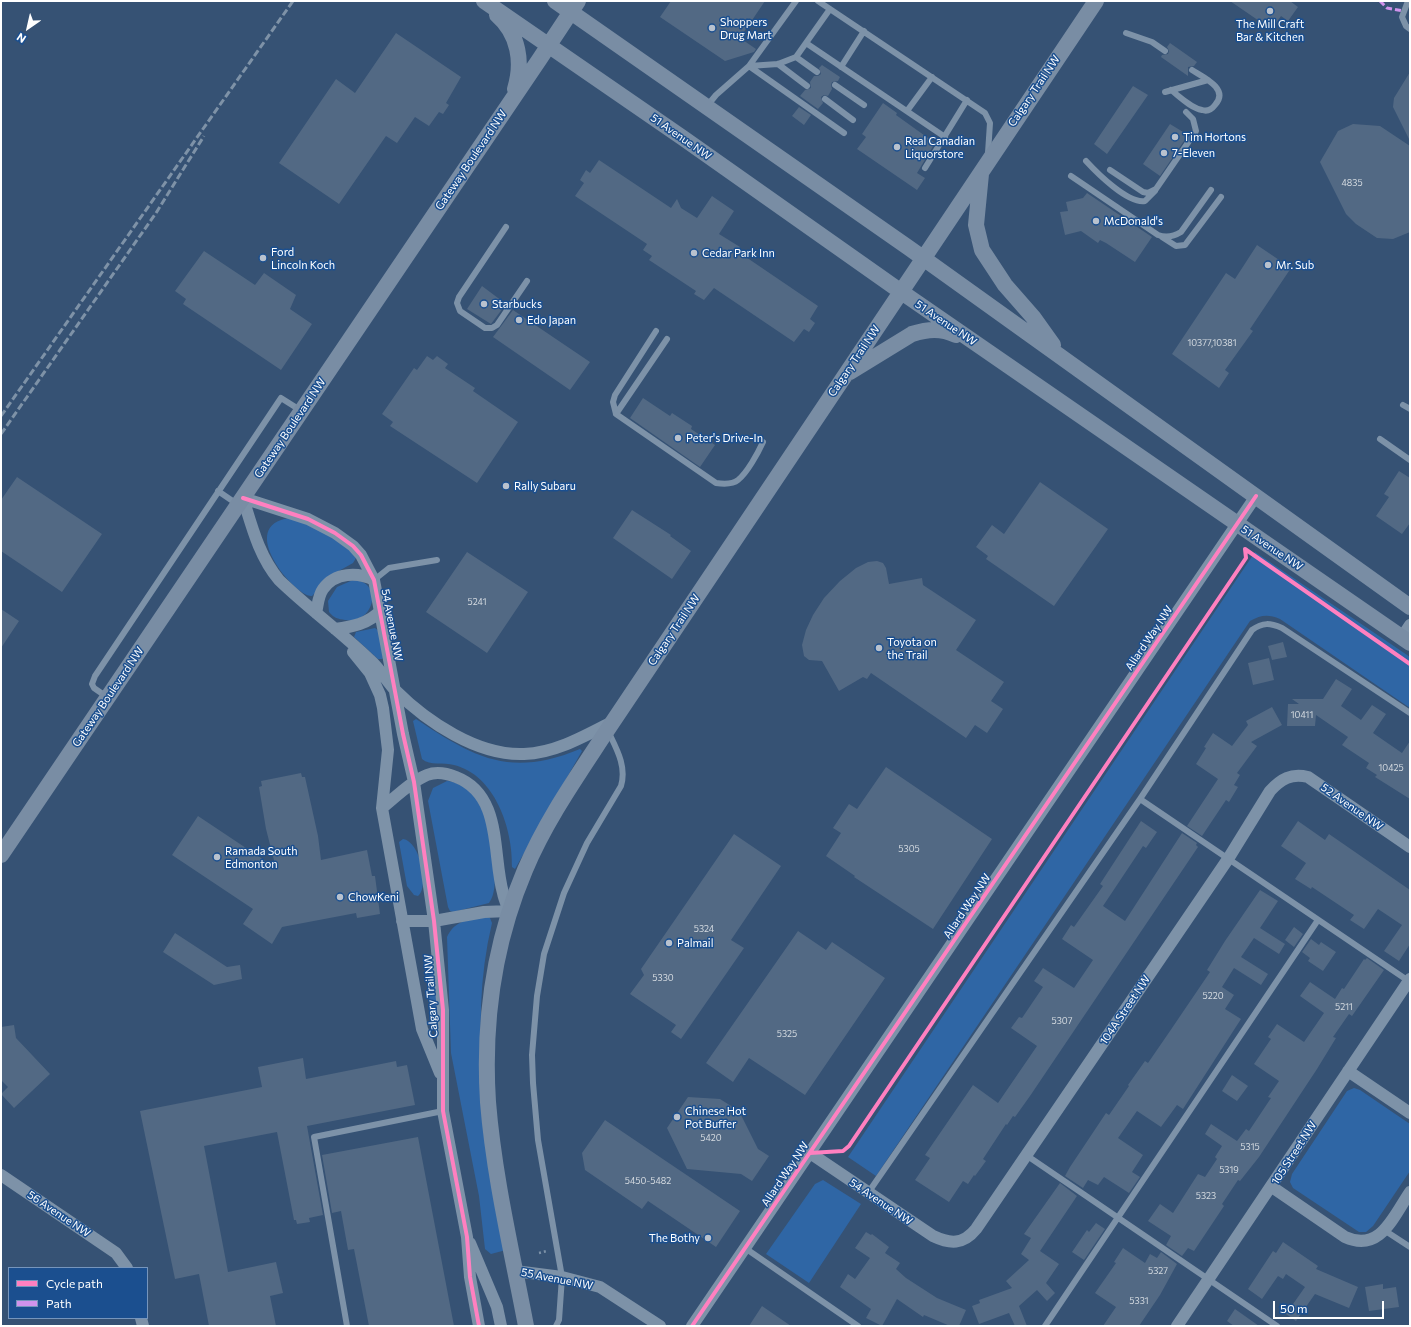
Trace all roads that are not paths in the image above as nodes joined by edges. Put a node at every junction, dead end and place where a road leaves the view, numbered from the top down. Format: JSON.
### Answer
{"nodes":[{"id":1,"x":480,"y":1,"type":"edge"},
{"id":2,"x":484,"y":1,"type":"edge"},
{"id":3,"x":555,"y":1,"type":"edge"},
{"id":4,"x":796,"y":1,"type":"edge"},
{"id":5,"x":818,"y":1,"type":"edge"},
{"id":6,"x":1096,"y":1,"type":"edge"},
{"id":7,"x":1408,"y":1,"type":"edge"},
{"id":8,"x":574,"y":6,"type":"edge"},
{"id":9,"x":830,"y":8,"type":"junction"},
{"id":10,"x":1410,"y":29,"type":"edge"},
{"id":11,"x":864,"y":31,"type":"junction"},
{"id":12,"x":1126,"y":33,"type":"dead end"},
{"id":13,"x":806,"y":43,"type":"junction"},
{"id":14,"x":550,"y":45,"type":"junction"},
{"id":15,"x":1165,"y":51,"type":"dead end"},
{"id":16,"x":796,"y":57,"type":"junction"},
{"id":17,"x":778,"y":64,"type":"junction"},
{"id":18,"x":749,"y":66,"type":"junction"},
{"id":19,"x":841,"y":67,"type":"junction"},
{"id":20,"x":1192,"y":70,"type":"dead end"},
{"id":21,"x":817,"y":72,"type":"dead end"},
{"id":22,"x":932,"y":77,"type":"junction"},
{"id":23,"x":1208,"y":80,"type":"junction"},
{"id":24,"x":835,"y":85,"type":"dead end"},
{"id":25,"x":807,"y":86,"type":"dead end"},
{"id":26,"x":825,"y":99,"type":"dead end"},
{"id":27,"x":511,"y":100,"type":"junction"},
{"id":28,"x":967,"y":100,"type":"junction"},
{"id":29,"x":864,"y":105,"type":"dead end"},
{"id":30,"x":706,"y":108,"type":"junction"},
{"id":31,"x":907,"y":111,"type":"junction"},
{"id":32,"x":1186,"y":112,"type":"dead end"},
{"id":33,"x":853,"y":120,"type":"dead end"},
{"id":34,"x":844,"y":133,"type":"dead end"},
{"id":35,"x":945,"y":137,"type":"junction"},
{"id":36,"x":1086,"y":161,"type":"dead end"},
{"id":37,"x":985,"y":166,"type":"junction"},
{"id":38,"x":925,"y":168,"type":"dead end"},
{"id":39,"x":1110,"y":170,"type":"dead end"},
{"id":40,"x":1071,"y":176,"type":"dead end"},
{"id":41,"x":1156,"y":190,"type":"junction"},
{"id":42,"x":1211,"y":190,"type":"dead end"},
{"id":43,"x":1221,"y":197,"type":"dead end"},
{"id":44,"x":506,"y":227,"type":"dead end"},
{"id":45,"x":1158,"y":235,"type":"junction"},
{"id":46,"x":923,"y":258,"type":"junction"},
{"id":47,"x":526,"y":281,"type":"dead end"},
{"id":48,"x":900,"y":291,"type":"junction"},
{"id":49,"x":656,"y":331,"type":"dead end"},
{"id":50,"x":667,"y":339,"type":"dead end"},
{"id":51,"x":983,"y":348,"type":"junction"},
{"id":52,"x":1060,"y":355,"type":"junction"},
{"id":53,"x":845,"y":375,"type":"junction"},
{"id":54,"x":1403,"y":405,"type":"dead end"},
{"id":55,"x":1410,"y":409,"type":"edge"},
{"id":56,"x":302,"y":411,"type":"junction"},
{"id":57,"x":616,"y":414,"type":"junction"},
{"id":58,"x":1380,"y":439,"type":"dead end"},
{"id":59,"x":763,"y":442,"type":"dead end"},
{"id":60,"x":1410,"y":460,"type":"edge"},
{"id":61,"x":218,"y":491,"type":"junction"},
{"id":62,"x":1256,"y":496,"type":"junction"},
{"id":63,"x":241,"y":501,"type":"junction"},
{"id":64,"x":1237,"y":524,"type":"junction"},
{"id":65,"x":437,"y":560,"type":"dead end"},
{"id":66,"x":374,"y":580,"type":"junction"},
{"id":67,"x":1410,"y":607,"type":"edge"},
{"id":68,"x":380,"y":610,"type":"junction"},
{"id":69,"x":316,"y":613,"type":"junction"},
{"id":70,"x":335,"y":629,"type":"junction"},
{"id":71,"x":1407,"y":635,"type":"edge"},
{"id":72,"x":344,"y":638,"type":"junction"},
{"id":73,"x":395,"y":690,"type":"junction"},
{"id":74,"x":108,"y":697,"type":"junction"},
{"id":75,"x":1410,"y":713,"type":"edge"},
{"id":76,"x":611,"y":725,"type":"junction"},
{"id":77,"x":1292,"y":776,"type":"joint"},
{"id":78,"x":414,"y":782,"type":"junction"},
{"id":79,"x":1140,"y":798,"type":"junction"},
{"id":80,"x":382,"y":808,"type":"junction"},
{"id":81,"x":1410,"y":847,"type":"edge"},
{"id":82,"x":1,"y":855,"type":"edge"},
{"id":83,"x":1228,"y":859,"type":"junction"},
{"id":84,"x":509,"y":911,"type":"junction"},
{"id":85,"x":1318,"y":920,"type":"junction"},
{"id":86,"x":402,"y":921,"type":"junction"},
{"id":87,"x":434,"y":921,"type":"junction"},
{"id":88,"x":1410,"y":981,"type":"edge"},
{"id":89,"x":1348,"y":1071,"type":"junction"},
{"id":90,"x":442,"y":1080,"type":"junction"},
{"id":91,"x":443,"y":1111,"type":"junction"},
{"id":92,"x":1410,"y":1113,"type":"edge"},
{"id":93,"x":810,"y":1153,"type":"junction"},
{"id":94,"x":1026,"y":1155,"type":"junction"},
{"id":95,"x":1,"y":1175,"type":"edge"},
{"id":96,"x":1272,"y":1187,"type":"junction"},
{"id":97,"x":1410,"y":1192,"type":"edge"},
{"id":98,"x":868,"y":1193,"type":"junction"},
{"id":99,"x":1117,"y":1218,"type":"junction"},
{"id":100,"x":1384,"y":1230,"type":"junction"},
{"id":101,"x":467,"y":1237,"type":"junction"},
{"id":102,"x":956,"y":1243,"type":"joint"},
{"id":103,"x":1410,"y":1247,"type":"edge"},
{"id":104,"x":745,"y":1248,"type":"junction"},
{"id":105,"x":126,"y":1267,"type":"edge"},
{"id":106,"x":515,"y":1271,"type":"junction"},
{"id":107,"x":562,"y":1277,"type":"junction"},
{"id":108,"x":1209,"y":1280,"type":"junction"},
{"id":109,"x":347,"y":1326,"type":"edge"},
{"id":110,"x":479,"y":1326,"type":"edge"},
{"id":111,"x":500,"y":1326,"type":"edge"},
{"id":112,"x":526,"y":1326,"type":"edge"},
{"id":113,"x":556,"y":1326,"type":"edge"},
{"id":114,"x":660,"y":1326,"type":"edge"},
{"id":115,"x":692,"y":1326,"type":"edge"},
{"id":116,"x":858,"y":1326,"type":"edge"},
{"id":117,"x":1045,"y":1326,"type":"edge"},
{"id":118,"x":1177,"y":1326,"type":"edge"},
{"id":119,"x":1277,"y":1326,"type":"edge"}],
"edges":[{"from":1,"to":27,"type":"main road"},
{"from":2,"to":14,"type":"main road","name":"51 Avenue NW"},
{"from":3,"to":8,"type":"main road"},
{"from":4,"to":18,"type":"lane"},
{"from":5,"to":9,"type":"lane"},
{"from":6,"to":37,"type":"main road","name":"Calgary Trail NW"},
{"from":7,"to":10,"type":"lane"},
{"from":8,"to":14,"type":"main road","name":"Gateway Boulevard NW"},
{"from":8,"to":30,"type":"main road"},
{"from":9,"to":11,"type":"lane"},
{"from":9,"to":13,"type":"lane"},
{"from":11,"to":19,"type":"lane"},
{"from":11,"to":22,"type":"lane"},
{"from":12,"to":15,"type":"lane"},
{"from":13,"to":16,"type":"lane"},
{"from":13,"to":19,"type":"lane"},
{"from":14,"to":27,"type":"main road","name":"Gateway Boulevard NW"},
{"from":14,"to":48,"type":"main road","name":"51 Avenue NW"},
{"from":16,"to":17,"type":"lane"},
{"from":16,"to":21,"type":"lane"},
{"from":17,"to":18,"type":"lane"},
{"from":17,"to":25,"type":"lane"},
{"from":18,"to":30,"type":"lane"},
{"from":18,"to":34,"type":"lane"},
{"from":19,"to":31,"type":"lane"},
{"from":20,"to":23,"type":"lane"},
{"from":22,"to":28,"type":"lane"},
{"from":22,"to":31,"type":"lane"},
{"from":23,"to":23,"type":"lane"},
{"from":24,"to":29,"type":"lane"},
{"from":26,"to":33,"type":"lane"},
{"from":27,"to":56,"type":"main road","name":"Gateway Boulevard NW"},
{"from":28,"to":35,"type":"lane"},
{"from":28,"to":37,"type":"lane"},
{"from":30,"to":46,"type":"main road"},
{"from":31,"to":35,"type":"lane"},
{"from":32,"to":41,"type":"lane"},
{"from":35,"to":38,"type":"lane"},
{"from":36,"to":41,"type":"lane"},
{"from":37,"to":46,"type":"main road","name":"Calgary Trail NW"},
{"from":37,"to":52,"type":"main road"},
{"from":39,"to":41,"type":"lane"},
{"from":40,"to":45,"type":"lane"},
{"from":42,"to":45,"type":"lane"},
{"from":43,"to":45,"type":"lane"},
{"from":44,"to":47,"type":"lane"},
{"from":46,"to":48,"type":"main road","name":"Calgary Trail NW"},
{"from":46,"to":52,"type":"main road"},
{"from":48,"to":51,"type":"main road","name":"51 Avenue NW"},
{"from":48,"to":53,"type":"main road","name":"Calgary Trail NW"},
{"from":49,"to":57,"type":"lane"},
{"from":50,"to":57,"type":"lane"},
{"from":51,"to":53,"type":"main road"},
{"from":51,"to":64,"type":"main road","name":"51 Avenue NW"},
{"from":52,"to":62,"type":"main road"},
{"from":53,"to":76,"type":"main road","name":"Calgary Trail NW"},
{"from":54,"to":55,"type":"lane"},
{"from":56,"to":61,"type":"lane"},
{"from":56,"to":63,"type":"main road","name":"Gateway Boulevard NW"},
{"from":57,"to":59,"type":"lane"},
{"from":58,"to":60,"type":"lane"},
{"from":61,"to":63,"type":"lane"},
{"from":61,"to":74,"type":"lane"},
{"from":62,"to":64,"type":"street","name":"Allard Way NW"},
{"from":62,"to":67,"type":"main road"},
{"from":63,"to":66,"type":"street","name":"54 Avenue NW"},
{"from":63,"to":69,"type":"street","name":"Calgary Trail NW"},
{"from":63,"to":74,"type":"main road","name":"Gateway Boulevard NW"},
{"from":64,"to":71,"type":"main road","name":"51 Avenue NW"},
{"from":64,"to":93,"type":"street","name":"Allard Way NW"},
{"from":65,"to":66,"type":"lane"},
{"from":66,"to":68,"type":"street","name":"54 Avenue NW"},
{"from":66,"to":69,"type":"street"},
{"from":68,"to":70,"type":"street"},
{"from":68,"to":73,"type":"street","name":"54 Avenue NW"},
{"from":69,"to":70,"type":"street","name":"Calgary Trail NW"},
{"from":70,"to":72,"type":"street","name":"Calgary Trail NW"},
{"from":72,"to":73,"type":"street","name":"Calgary Trail NW"},
{"from":72,"to":80,"type":"street","name":"Calgary Trail NW"},
{"from":73,"to":76,"type":"street","name":"Calgary Trail NW"},
{"from":73,"to":78,"type":"street","name":"Calgary Trail NW"},
{"from":74,"to":82,"type":"main road","name":"Gateway Boulevard NW"},
{"from":75,"to":79,"type":"lane"},
{"from":76,"to":84,"type":"main road","name":"Calgary Trail NW"},
{"from":76,"to":107,"type":"lane"},
{"from":77,"to":81,"type":"street","name":"52 Avenue NW"},
{"from":77,"to":83,"type":"street","name":"104A Street NW"},
{"from":78,"to":80,"type":"street"},
{"from":78,"to":84,"type":"street"},
{"from":78,"to":87,"type":"street","name":"Calgary Trail NW"},
{"from":79,"to":83,"type":"lane"},
{"from":79,"to":98,"type":"lane"},
{"from":80,"to":86,"type":"street","name":"Calgary Trail NW"},
{"from":83,"to":85,"type":"lane"},
{"from":83,"to":94,"type":"street","name":"104A Street NW"},
{"from":84,"to":87,"type":"street"},
{"from":84,"to":106,"type":"main road","name":"Calgary Trail NW"},
{"from":85,"to":88,"type":"lane"},
{"from":85,"to":99,"type":"lane"},
{"from":86,"to":87,"type":"street"},
{"from":86,"to":90,"type":"street","name":"Calgary Trail NW"},
{"from":87,"to":90,"type":"street","name":"Calgary Trail NW"},
{"from":88,"to":89,"type":"street","name":"105 Street NW"},
{"from":89,"to":92,"type":"street"},
{"from":89,"to":96,"type":"street","name":"105 Street NW"},
{"from":90,"to":91,"type":"street","name":"Calgary Trail NW"},
{"from":91,"to":101,"type":"street","name":"Calgary Trail NW"},
{"from":91,"to":109,"type":"lane"},
{"from":93,"to":98,"type":"street","name":"54 Avenue NW"},
{"from":93,"to":104,"type":"street","name":"Allard Way NW"},
{"from":94,"to":99,"type":"lane"},
{"from":94,"to":102,"type":"street","name":"104A Street NW"},
{"from":95,"to":105,"type":"street","name":"56 Avenue NW"},
{"from":96,"to":100,"type":"street"},
{"from":96,"to":108,"type":"street","name":"105 Street NW"},
{"from":97,"to":100,"type":"street"},
{"from":98,"to":102,"type":"street","name":"54 Avenue NW"},
{"from":99,"to":108,"type":"lane"},
{"from":99,"to":117,"type":"lane"},
{"from":100,"to":103,"type":"lane"},
{"from":101,"to":110,"type":"street","name":"Calgary Trail NW"},
{"from":101,"to":111,"type":"street","name":"Calgary Trail NW"},
{"from":104,"to":115,"type":"street","name":"Allard Way NW"},
{"from":104,"to":116,"type":"lane"},
{"from":106,"to":107,"type":"street","name":"55 Avenue NW"},
{"from":106,"to":112,"type":"main road","name":"Calgary Trail NW"},
{"from":107,"to":113,"type":"lane"},
{"from":107,"to":114,"type":"street","name":"55 Avenue NW"},
{"from":108,"to":118,"type":"street","name":"105 Street NW"},
{"from":108,"to":119,"type":"lane"}]}
